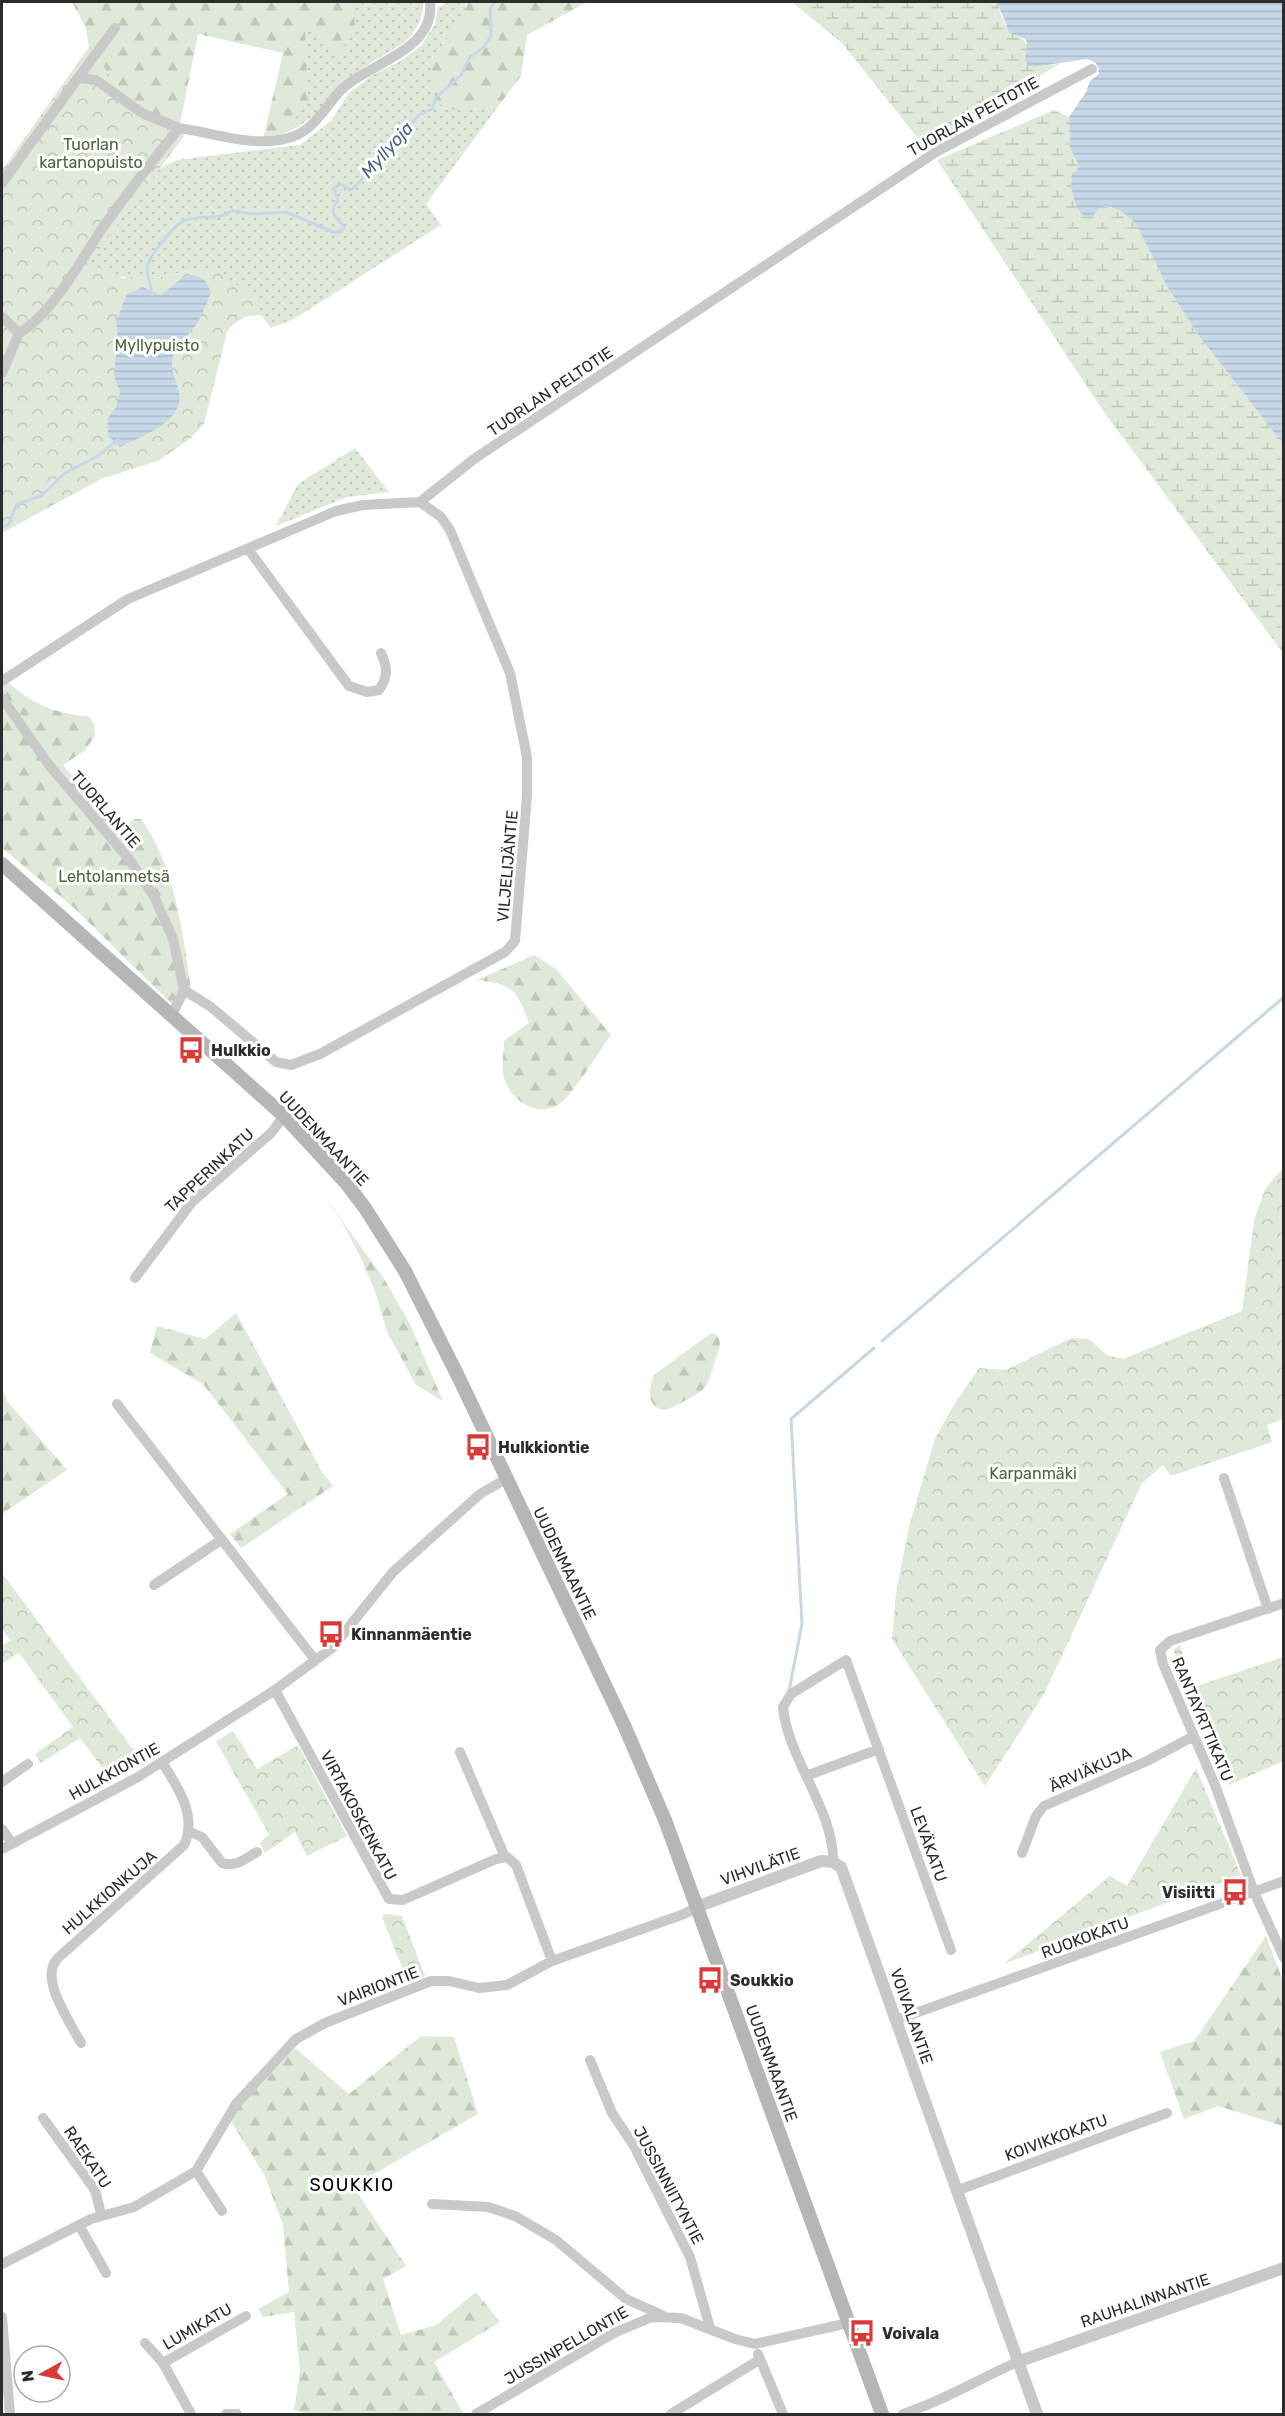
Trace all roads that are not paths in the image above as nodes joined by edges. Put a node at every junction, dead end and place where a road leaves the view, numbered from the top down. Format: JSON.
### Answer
{"nodes":[{"id":1,"x":430,"y":2,"type":"edge"},
{"id":2,"x":115,"y":28,"type":"dead end"},
{"id":3,"x":1092,"y":69,"type":"dead end"},
{"id":4,"x":78,"y":78,"type":"junction"},
{"id":5,"x":179,"y":128,"type":"junction"},
{"id":6,"x":2,"y":183,"type":"edge"},
{"id":7,"x":2,"y":317,"type":"edge"},
{"id":8,"x":19,"y":333,"type":"junction"},
{"id":9,"x":2,"y":373,"type":"edge"},
{"id":10,"x":420,"y":502,"type":"junction"},
{"id":11,"x":248,"y":549,"type":"junction"},
{"id":12,"x":381,"y":653,"type":"dead end"},
{"id":13,"x":2,"y":681,"type":"edge"},
{"id":14,"x":2,"y":698,"type":"edge"},
{"id":15,"x":2,"y":864,"type":"edge"},
{"id":16,"x":184,"y":990,"type":"junction"},
{"id":17,"x":172,"y":1015,"type":"junction"},
{"id":18,"x":284,"y":1116,"type":"junction"},
{"id":19,"x":135,"y":1278,"type":"dead end"},
{"id":20,"x":117,"y":1404,"type":"dead end"},
{"id":21,"x":1224,"y":1478,"type":"dead end"},
{"id":22,"x":506,"y":1479,"type":"junction"},
{"id":23,"x":221,"y":1540,"type":"junction"},
{"id":24,"x":154,"y":1585,"type":"dead end"},
{"id":25,"x":1284,"y":1603,"type":"edge"},
{"id":26,"x":1268,"y":1609,"type":"junction"},
{"id":27,"x":315,"y":1660,"type":"junction"},
{"id":28,"x":846,"y":1660,"type":"joint"},
{"id":29,"x":275,"y":1690,"type":"junction"},
{"id":30,"x":1194,"y":1736,"type":"junction"},
{"id":31,"x":879,"y":1749,"type":"junction"},
{"id":32,"x":460,"y":1752,"type":"dead end"},
{"id":33,"x":162,"y":1762,"type":"junction"},
{"id":34,"x":28,"y":1764,"type":"dead end"},
{"id":35,"x":806,"y":1776,"type":"junction"},
{"id":36,"x":2,"y":1782,"type":"edge"},
{"id":37,"x":2,"y":1829,"type":"edge"},
{"id":38,"x":188,"y":1831,"type":"junction"},
{"id":39,"x":12,"y":1843,"type":"junction"},
{"id":40,"x":2,"y":1849,"type":"edge"},
{"id":41,"x":257,"y":1852,"type":"dead end"},
{"id":42,"x":1022,"y":1852,"type":"dead end"},
{"id":43,"x":505,"y":1857,"type":"junction"},
{"id":44,"x":833,"y":1862,"type":"junction"},
{"id":45,"x":1284,"y":1881,"type":"edge"},
{"id":46,"x":1254,"y":1892,"type":"junction"},
{"id":47,"x":699,"y":1906,"type":"junction"},
{"id":48,"x":951,"y":1950,"type":"dead end"},
{"id":49,"x":1284,"y":1958,"type":"edge"},
{"id":50,"x":552,"y":1961,"type":"junction"},
{"id":51,"x":896,"y":2019,"type":"junction"},
{"id":52,"x":81,"y":2043,"type":"dead end"},
{"id":53,"x":590,"y":2060,"type":"dead end"},
{"id":54,"x":1167,"y":2113,"type":"dead end"},
{"id":55,"x":43,"y":2118,"type":"dead end"},
{"id":56,"x":196,"y":2171,"type":"junction"},
{"id":57,"x":956,"y":2191,"type":"junction"},
{"id":58,"x":432,"y":2204,"type":"dead end"},
{"id":59,"x":222,"y":2211,"type":"dead end"},
{"id":60,"x":101,"y":2214,"type":"junction"},
{"id":61,"x":79,"y":2225,"type":"junction"},
{"id":62,"x":2,"y":2264,"type":"edge"},
{"id":63,"x":1284,"y":2268,"type":"edge"},
{"id":64,"x":106,"y":2273,"type":"dead end"},
{"id":65,"x":246,"y":2316,"type":"dead end"},
{"id":66,"x":662,"y":2316,"type":"junction"},
{"id":67,"x":2,"y":2317,"type":"edge"},
{"id":68,"x":848,"y":2323,"type":"junction"},
{"id":69,"x":2,"y":2324,"type":"edge"},
{"id":70,"x":710,"y":2328,"type":"junction"},
{"id":71,"x":145,"y":2343,"type":"dead end"},
{"id":72,"x":755,"y":2344,"type":"junction"},
{"id":73,"x":759,"y":2360,"type":"junction"},
{"id":74,"x":1017,"y":2362,"type":"junction"},
{"id":75,"x":163,"y":2363,"type":"junction"},
{"id":76,"x":10,"y":2415,"type":"edge"},
{"id":77,"x":191,"y":2415,"type":"edge"},
{"id":78,"x":226,"y":2415,"type":"edge"},
{"id":79,"x":237,"y":2415,"type":"edge"},
{"id":80,"x":476,"y":2415,"type":"edge"},
{"id":81,"x":670,"y":2415,"type":"edge"},
{"id":82,"x":783,"y":2415,"type":"edge"},
{"id":83,"x":882,"y":2415,"type":"edge"},
{"id":84,"x":903,"y":2415,"type":"edge"},
{"id":85,"x":1037,"y":2415,"type":"edge"}],
"edges":[{"from":1,"to":5,"type":"street"},
{"from":2,"to":4,"type":"street"},
{"from":3,"to":10,"type":"street","name":"TUORLAN PELTOTIE"},
{"from":4,"to":5,"type":"street"},
{"from":4,"to":6,"type":"street"},
{"from":5,"to":8,"type":"street"},
{"from":7,"to":8,"type":"street"},
{"from":8,"to":9,"type":"street"},
{"from":10,"to":11,"type":"street"},
{"from":10,"to":16,"type":"street","name":"VILJELIJÄNTIE"},
{"from":11,"to":12,"type":"street"},
{"from":11,"to":13,"type":"street"},
{"from":14,"to":16,"type":"street","name":"TUORLANTIE"},
{"from":15,"to":17,"type":"main road","name":"UUDENMAANTIE"},
{"from":16,"to":17,"type":"street"},
{"from":17,"to":18,"type":"main road","name":"UUDENMAANTIE"},
{"from":18,"to":19,"type":"street","name":"TAPPERINKATU"},
{"from":18,"to":22,"type":"main road","name":"UUDENMAANTIE"},
{"from":20,"to":23,"type":"street"},
{"from":21,"to":26,"type":"street"},
{"from":22,"to":27,"type":"street","name":"HULKKIONTIE"},
{"from":22,"to":47,"type":"main road","name":"UUDENMAANTIE"},
{"from":23,"to":24,"type":"street"},
{"from":23,"to":27,"type":"street"},
{"from":25,"to":26,"type":"street","name":"RANTAYRTTIKATU"},
{"from":26,"to":30,"type":"street","name":"RANTAYRTTIKATU"},
{"from":27,"to":29,"type":"street","name":"HULKKIONTIE"},
{"from":28,"to":31,"type":"street","name":"LEVÄKATU"},
{"from":28,"to":35,"type":"street","name":"VOIVALANTIE"},
{"from":29,"to":33,"type":"street","name":"HULKKIONTIE"},
{"from":29,"to":43,"type":"street","name":"VIRTAKOSKENKATU"},
{"from":30,"to":42,"type":"street","name":"ÄRVIÄKUJA"},
{"from":30,"to":46,"type":"street","name":"RANTAYRTTIKATU"},
{"from":31,"to":35,"type":"street"},
{"from":31,"to":48,"type":"street","name":"LEVÄKATU"},
{"from":32,"to":43,"type":"street"},
{"from":33,"to":38,"type":"street"},
{"from":33,"to":39,"type":"street","name":"HULKKIONTIE"},
{"from":34,"to":36,"type":"street"},
{"from":35,"to":44,"type":"street","name":"VOIVALANTIE"},
{"from":37,"to":39,"type":"street"},
{"from":38,"to":41,"type":"street"},
{"from":38,"to":52,"type":"street","name":"HULKKIONKUJA"},
{"from":39,"to":40,"type":"street","name":"HULKKIONTIE"},
{"from":43,"to":50,"type":"street"},
{"from":44,"to":47,"type":"street","name":"VIHVILÄTIE"},
{"from":44,"to":51,"type":"street","name":"VOIVALANTIE"},
{"from":45,"to":46,"type":"street","name":"RUOKOKATU"},
{"from":46,"to":49,"type":"street","name":"RANTAYRTTIKATU"},
{"from":46,"to":51,"type":"street","name":"RUOKOKATU"},
{"from":47,"to":50,"type":"street","name":"VAIRIONTIE"},
{"from":47,"to":68,"type":"main road","name":"UUDENMAANTIE"},
{"from":50,"to":56,"type":"street","name":"VAIRIONTIE"},
{"from":51,"to":57,"type":"street","name":"VOIVALANTIE"},
{"from":53,"to":70,"type":"street","name":"JUSSINNIITYNTIE"},
{"from":54,"to":57,"type":"street","name":"KOIVIKKOKATU"},
{"from":55,"to":60,"type":"street","name":"RAEKATU"},
{"from":56,"to":59,"type":"street"},
{"from":56,"to":60,"type":"street"},
{"from":57,"to":74,"type":"street","name":"VOIVALANTIE"},
{"from":58,"to":66,"type":"street"},
{"from":60,"to":61,"type":"street"},
{"from":61,"to":62,"type":"street"},
{"from":61,"to":64,"type":"street"},
{"from":63,"to":74,"type":"street","name":"RAUHALINNANTIE"},
{"from":65,"to":75,"type":"street","name":"LUMIKATU"},
{"from":66,"to":70,"type":"street","name":"JUSSINPELLONTIE"},
{"from":66,"to":80,"type":"street","name":"JUSSINPELLONTIE"},
{"from":67,"to":69,"type":"street"},
{"from":68,"to":72,"type":"street","name":"JUSSINPELLONTIE"},
{"from":68,"to":83,"type":"main road","name":"UUDENMAANTIE"},
{"from":69,"to":76,"type":"street"},
{"from":70,"to":72,"type":"street","name":"JUSSINPELLONTIE"},
{"from":71,"to":75,"type":"street","name":"LUMIKATU"},
{"from":72,"to":73,"type":"street"},
{"from":73,"to":81,"type":"street"},
{"from":73,"to":82,"type":"street"},
{"from":74,"to":84,"type":"street"},
{"from":74,"to":85,"type":"street","name":"VOIVALANTIE"},
{"from":75,"to":77,"type":"street","name":"LUMIKATU"},
{"from":78,"to":79,"type":"street"}]}
